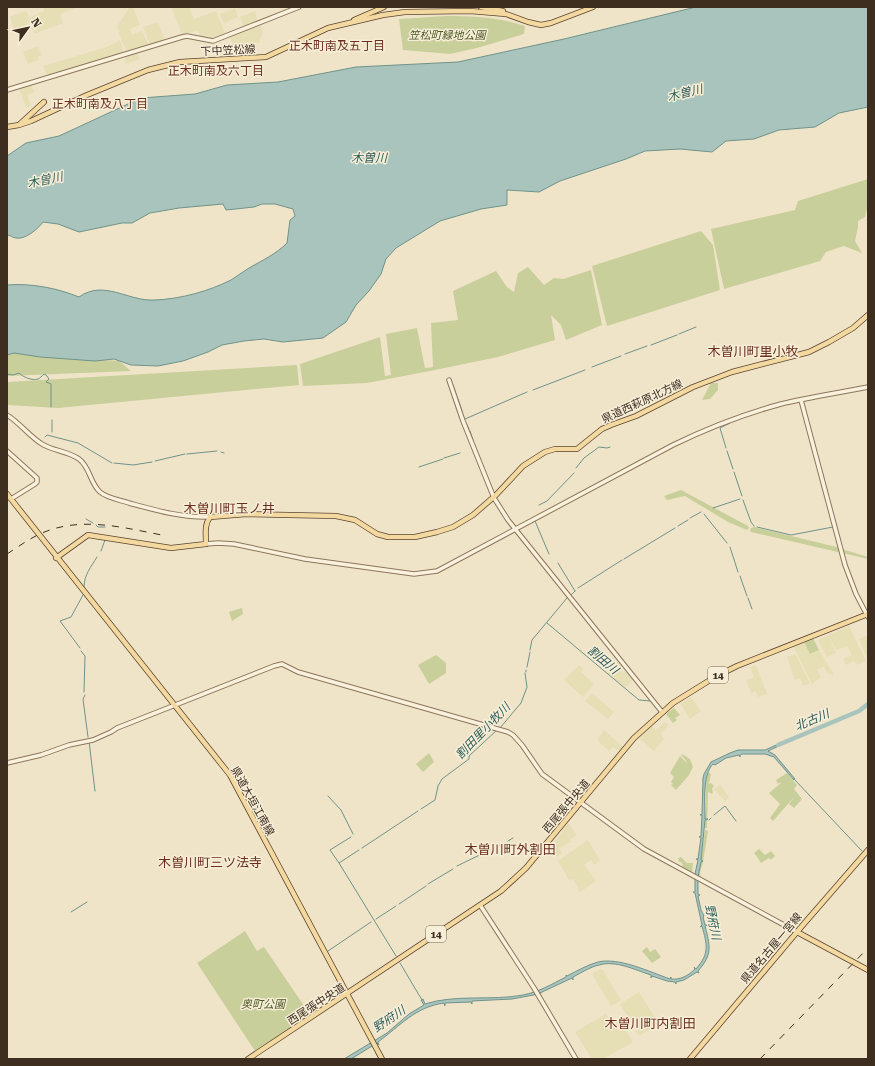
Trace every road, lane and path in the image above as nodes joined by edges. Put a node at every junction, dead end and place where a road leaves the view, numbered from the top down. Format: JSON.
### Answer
{"nodes":[{"id":1,"x":299,"y":7,"type":"edge"},
{"id":2,"x":384,"y":7,"type":"edge"},
{"id":3,"x":481,"y":7,"type":"edge"},
{"id":4,"x":593,"y":7,"type":"edge"},
{"id":5,"x":514,"y":17,"type":"junction"},
{"id":6,"x":349,"y":22,"type":"junction"},
{"id":7,"x":7,"y":90,"type":"edge"},
{"id":8,"x":44,"y":102,"type":"dead end"},
{"id":9,"x":19,"y":125,"type":"junction"},
{"id":10,"x":7,"y":127,"type":"edge"},
{"id":11,"x":868,"y":315,"type":"edge"},
{"id":12,"x":449,"y":380,"type":"dead end"},
{"id":13,"x":868,"y":387,"type":"edge"},
{"id":14,"x":801,"y":400,"type":"junction"},
{"id":15,"x":7,"y":415,"type":"edge"},
{"id":16,"x":7,"y":451,"type":"edge"},
{"id":17,"x":7,"y":494,"type":"edge"},
{"id":18,"x":494,"y":498,"type":"junction"},
{"id":19,"x":9,"y":500,"type":"edge"},
{"id":20,"x":210,"y":516,"type":"junction"},
{"id":21,"x":514,"y":529,"type":"junction"},
{"id":22,"x":206,"y":544,"type":"junction"},
{"id":23,"x":56,"y":558,"type":"junction"},
{"id":24,"x":868,"y":615,"type":"edge"},
{"id":25,"x":174,"y":705,"type":"junction"},
{"id":26,"x":662,"y":712,"type":"junction"},
{"id":27,"x":7,"y":763,"type":"edge"},
{"id":28,"x":581,"y":802,"type":"junction"},
{"id":29,"x":868,"y":850,"type":"edge"},
{"id":30,"x":480,"y":905,"type":"junction"},
{"id":31,"x":797,"y":932,"type":"junction"},
{"id":32,"x":868,"y":970,"type":"edge"},
{"id":33,"x":347,"y":994,"type":"junction"},
{"id":34,"x":248,"y":1059,"type":"edge"},
{"id":35,"x":382,"y":1059,"type":"edge"},
{"id":36,"x":576,"y":1059,"type":"edge"},
{"id":37,"x":690,"y":1059,"type":"edge"}],
"edges":[{"from":1,"to":7,"type":"street"},
{"from":2,"to":6,"type":"main road"},
{"from":3,"to":5,"type":"main road"},
{"from":4,"to":5,"type":"main road","name":"下中笠松線"},
{"from":5,"to":6,"type":"main road","name":"下中笠松線"},
{"from":6,"to":9,"type":"main road","name":"下中笠松線"},
{"from":8,"to":9,"type":"main road"},
{"from":9,"to":10,"type":"main road","name":"下中笠松線"},
{"from":11,"to":18,"type":"main road","name":"県道西萩原北方線"},
{"from":12,"to":18,"type":"street"},
{"from":13,"to":14,"type":"street"},
{"from":14,"to":21,"type":"street"},
{"from":14,"to":24,"type":"street"},
{"from":15,"to":20,"type":"street"},
{"from":16,"to":19,"type":"street"},
{"from":17,"to":19,"type":"main road"},
{"from":18,"to":20,"type":"main road","name":"県道西萩原北方線"},
{"from":18,"to":21,"type":"street"},
{"from":19,"to":23,"type":"main road"},
{"from":20,"to":22,"type":"main road"},
{"from":21,"to":22,"type":"street"},
{"from":21,"to":26,"type":"street"},
{"from":22,"to":23,"type":"main road"},
{"from":23,"to":25,"type":"main road","name":"県道大垣江南線"},
{"from":24,"to":26,"type":"main road","name":"西尾張中央道","number":"14"},
{"from":25,"to":27,"type":"street"},
{"from":25,"to":28,"type":"street"},
{"from":25,"to":33,"type":"main road","name":"県道大垣江南線"},
{"from":26,"to":28,"type":"main road","name":"西尾張中央道","number":"14"},
{"from":28,"to":30,"type":"main road","name":"西尾張中央道","number":"14"},
{"from":28,"to":31,"type":"street"},
{"from":29,"to":31,"type":"main road","name":"県道名古屋一宮線"},
{"from":30,"to":33,"type":"main road","name":"西尾張中央道","number":"14"},
{"from":30,"to":36,"type":"street"},
{"from":31,"to":32,"type":"main road"},
{"from":31,"to":37,"type":"main road","name":"県道名古屋一宮線"},
{"from":33,"to":34,"type":"main road","name":"西尾張中央道","number":"14"},
{"from":33,"to":35,"type":"main road","name":"県道大垣江南線"}]}
